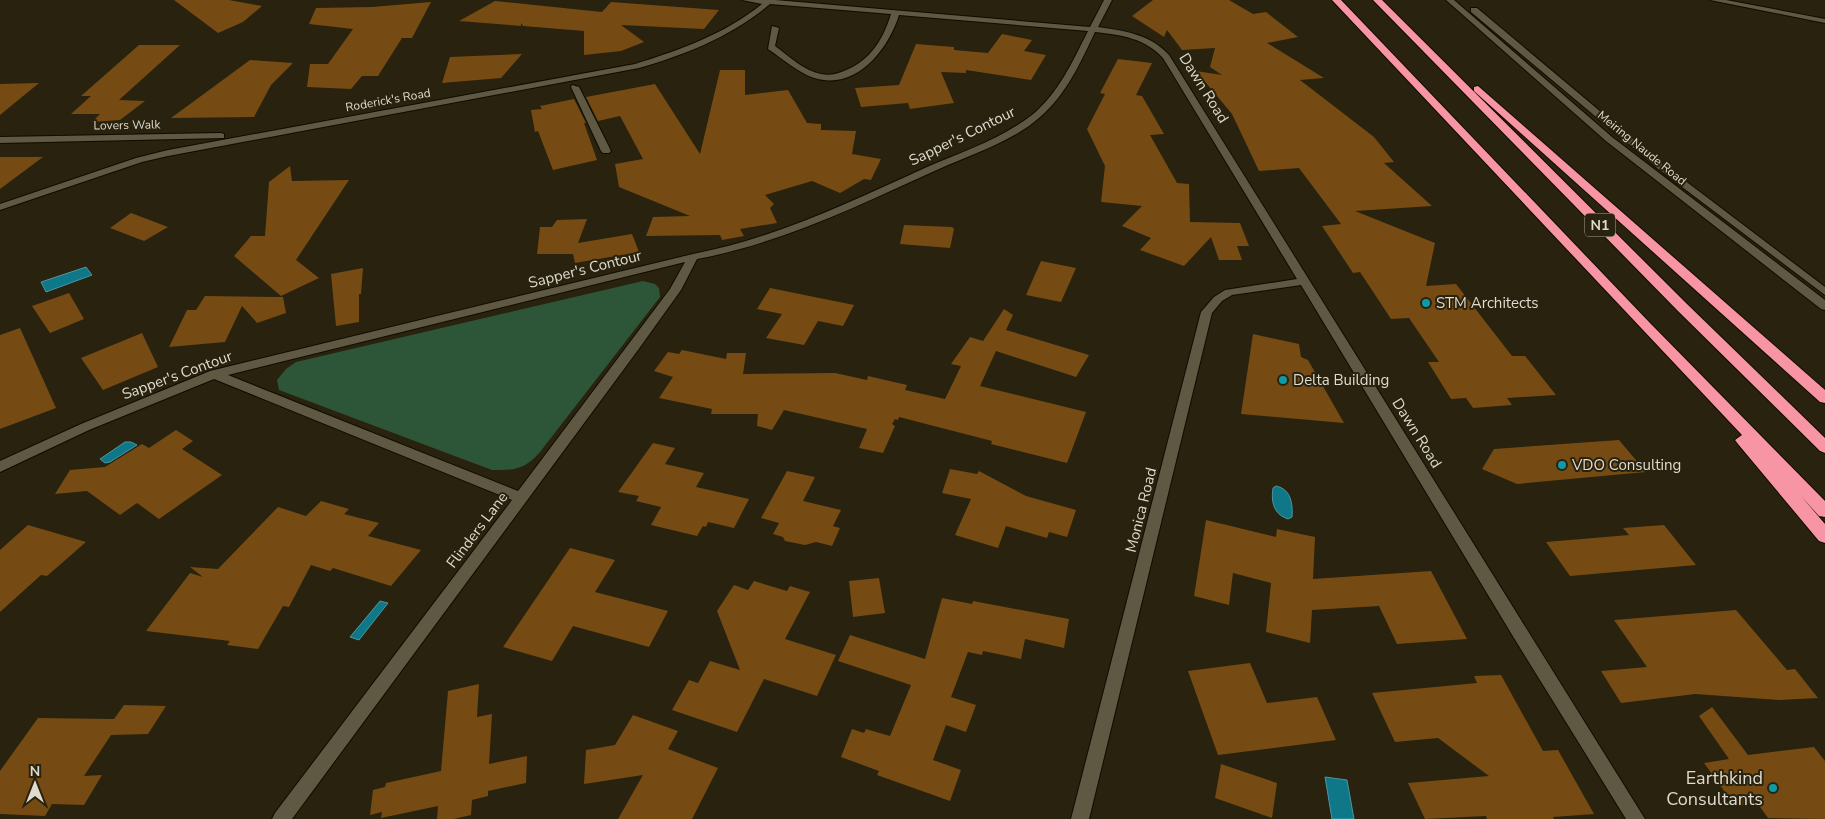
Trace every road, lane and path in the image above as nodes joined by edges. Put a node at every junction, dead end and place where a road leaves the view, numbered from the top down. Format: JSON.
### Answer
{"nodes":[{"id":1,"x":746,"y":0,"type":"edge"},
{"id":2,"x":1108,"y":0,"type":"edge"},
{"id":3,"x":1336,"y":0,"type":"edge"},
{"id":4,"x":1377,"y":0,"type":"edge"},
{"id":5,"x":1450,"y":0,"type":"edge"},
{"id":6,"x":1463,"y":0,"type":"edge"},
{"id":7,"x":1714,"y":0,"type":"edge"},
{"id":8,"x":770,"y":1,"type":"edge"},
{"id":9,"x":896,"y":12,"type":"junction"},
{"id":10,"x":1825,"y":20,"type":"edge"},
{"id":11,"x":775,"y":28,"type":"dead end"},
{"id":12,"x":1092,"y":29,"type":"junction"},
{"id":13,"x":575,"y":87,"type":"dead end"},
{"id":14,"x":254,"y":137,"type":"junction"},
{"id":15,"x":0,"y":140,"type":"edge"},
{"id":16,"x":606,"y":151,"type":"dead end"},
{"id":17,"x":0,"y":207,"type":"edge"},
{"id":18,"x":693,"y":257,"type":"junction"},
{"id":19,"x":1304,"y":281,"type":"junction"},
{"id":20,"x":1825,"y":292,"type":"edge"},
{"id":21,"x":1825,"y":306,"type":"edge"},
{"id":22,"x":1644,"y":325,"type":"junction"},
{"id":23,"x":214,"y":374,"type":"junction"},
{"id":24,"x":1825,"y":398,"type":"edge"},
{"id":25,"x":1825,"y":447,"type":"edge"},
{"id":26,"x":0,"y":467,"type":"edge"},
{"id":27,"x":521,"y":498,"type":"junction"},
{"id":28,"x":1825,"y":511,"type":"edge"},
{"id":29,"x":1825,"y":536,"type":"edge"},
{"id":30,"x":281,"y":819,"type":"edge"},
{"id":31,"x":1080,"y":819,"type":"edge"},
{"id":32,"x":1636,"y":819,"type":"edge"}],
"edges":[{"from":1,"to":8,"type":"street","name":"Dawn Road"},
{"from":2,"to":12,"type":"street","name":"Sapper's Contour"},
{"from":3,"to":22,"type":"highway","number":"N1"},
{"from":4,"to":24,"type":"highway"},
{"from":4,"to":25,"type":"highway","number":"N1"},
{"from":5,"to":21,"type":"street","name":"Meiring Naude Road"},
{"from":6,"to":20,"type":"street","name":"Meiring Naude Road"},
{"from":7,"to":10,"type":"street"},
{"from":8,"to":9,"type":"street","name":"Dawn Road"},
{"from":8,"to":14,"type":"street","name":"Roderick's Road"},
{"from":9,"to":11,"type":"street"},
{"from":9,"to":12,"type":"street","name":"Dawn Road"},
{"from":12,"to":18,"type":"street","name":"Sapper's Contour"},
{"from":12,"to":19,"type":"street","name":"Dawn Road"},
{"from":13,"to":16,"type":"street"},
{"from":14,"to":15,"type":"street","name":"Lovers Walk"},
{"from":14,"to":17,"type":"street","name":"Roderick's Road"},
{"from":18,"to":23,"type":"street","name":"Sapper's Contour"},
{"from":18,"to":27,"type":"street","name":"Flinders Lane"},
{"from":19,"to":31,"type":"street","name":"Monica Road"},
{"from":19,"to":32,"type":"street","name":"Dawn Road"},
{"from":22,"to":28,"type":"highway","number":"N1"},
{"from":22,"to":29,"type":"highway"},
{"from":23,"to":26,"type":"street","name":"Sapper's Contour"},
{"from":23,"to":27,"type":"street"},
{"from":27,"to":30,"type":"street","name":"Flinders Lane"}]}
